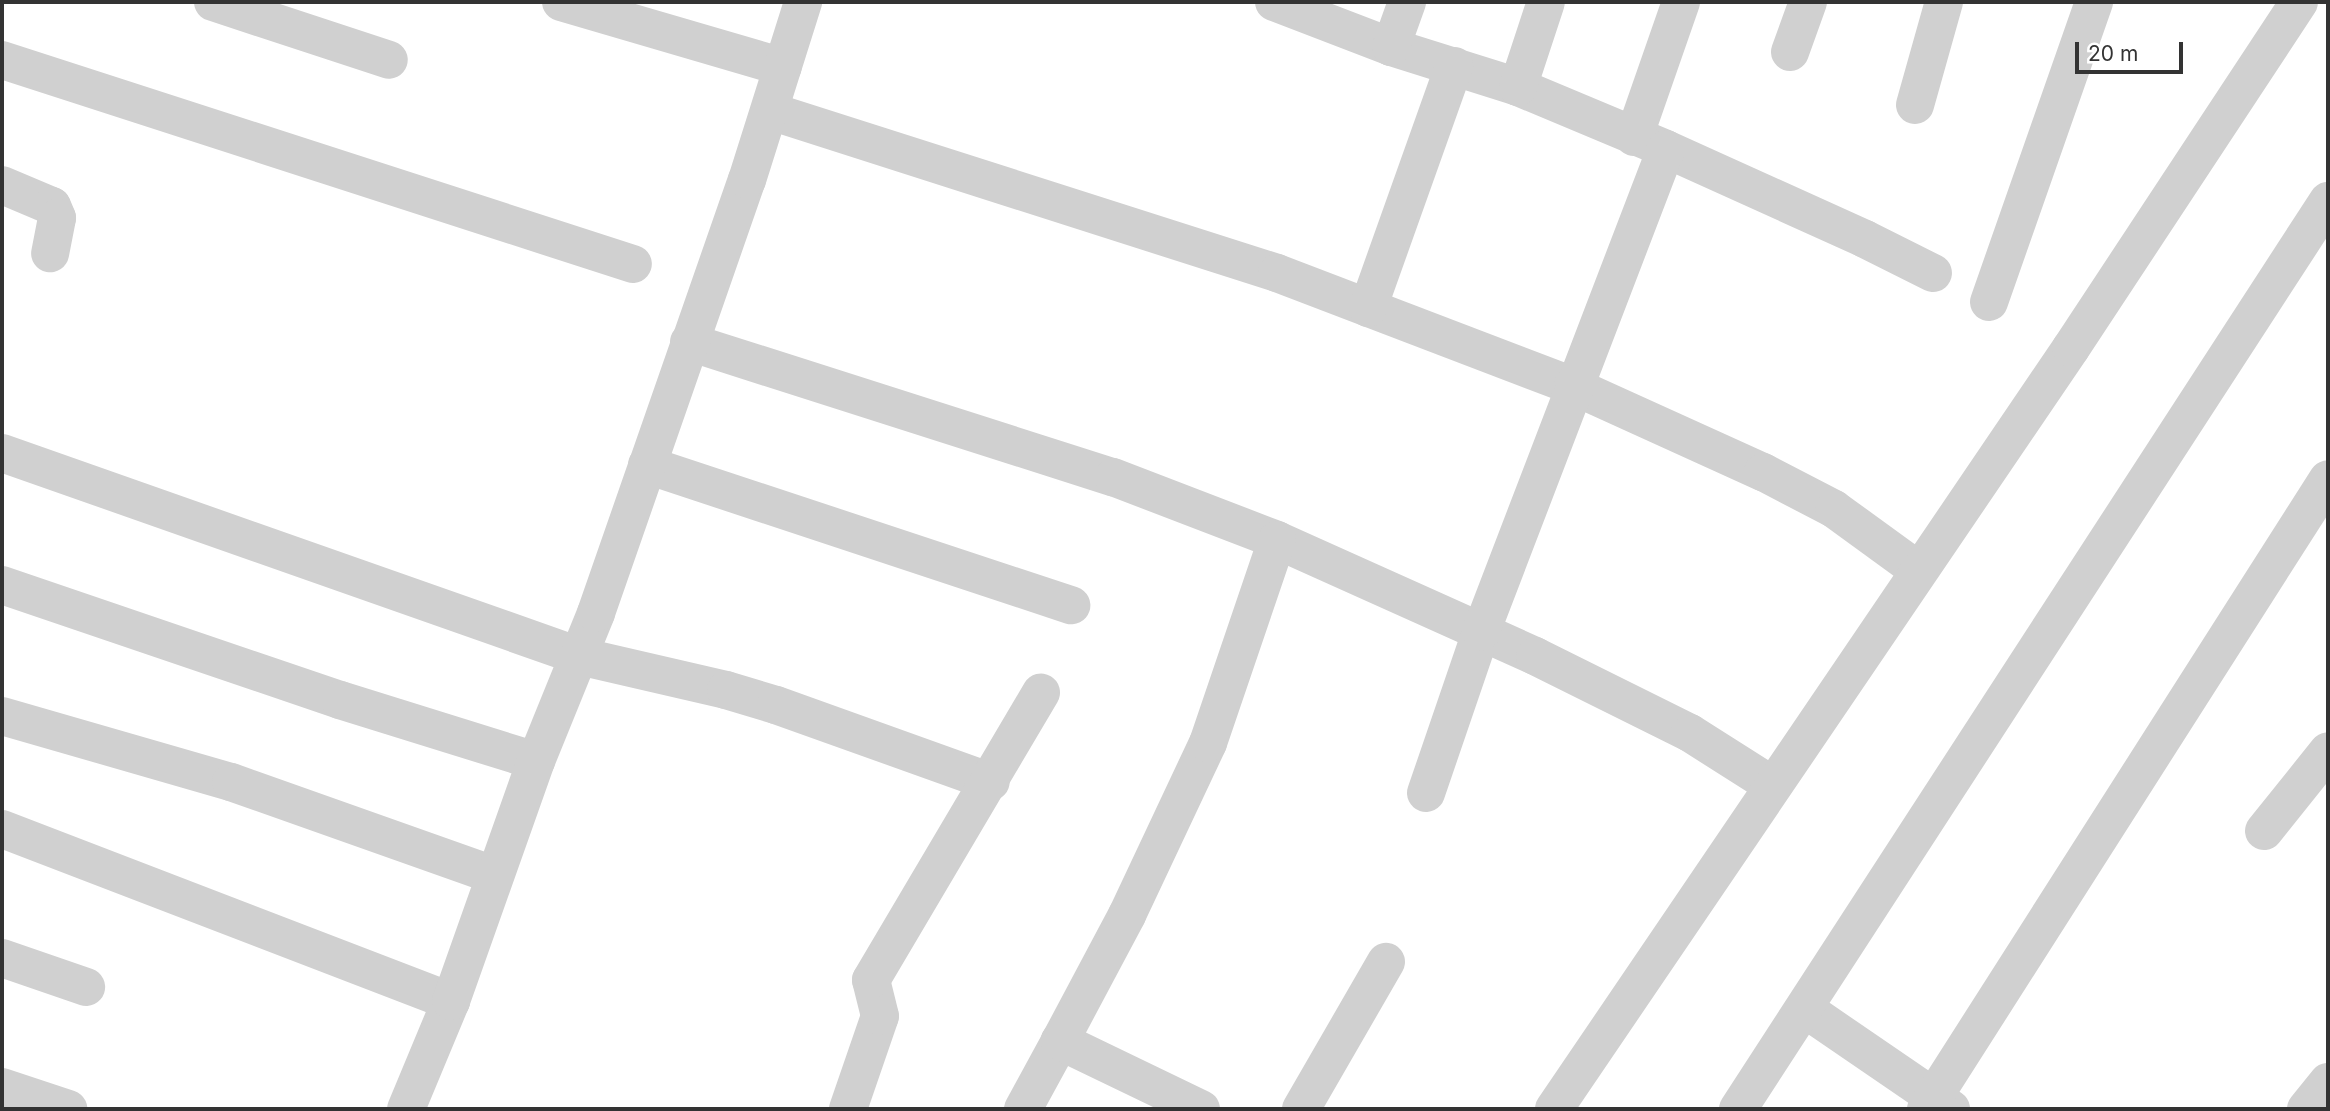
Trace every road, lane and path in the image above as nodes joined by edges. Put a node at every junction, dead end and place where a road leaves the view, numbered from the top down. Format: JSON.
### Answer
{"nodes":[{"id":1,"x":213,"y":2,"type":"edge"},
{"id":2,"x":561,"y":2,"type":"edge"},
{"id":3,"x":803,"y":2,"type":"edge"},
{"id":4,"x":1407,"y":2,"type":"edge"},
{"id":5,"x":1546,"y":2,"type":"edge"},
{"id":6,"x":1681,"y":2,"type":"edge"},
{"id":7,"x":1808,"y":2,"type":"edge"},
{"id":8,"x":1944,"y":2,"type":"edge"},
{"id":9,"x":2094,"y":2,"type":"edge"},
{"id":10,"x":2299,"y":2,"type":"edge"},
{"id":11,"x":1282,"y":3,"type":"edge"},
{"id":12,"x":270,"y":11,"type":"edge"},
{"id":13,"x":1391,"y":47,"type":"junction"},
{"id":14,"x":1790,"y":52,"type":"dead end"},
{"id":15,"x":2,"y":60,"type":"edge"},
{"id":16,"x":389,"y":60,"type":"dead end"},
{"id":17,"x":1454,"y":66,"type":"junction"},
{"id":18,"x":783,"y":67,"type":"junction"},
{"id":19,"x":1518,"y":87,"type":"junction"},
{"id":20,"x":1915,"y":104,"type":"dead end"},
{"id":21,"x":770,"y":111,"type":"junction"},
{"id":22,"x":1650,"y":143,"type":"junction"},
{"id":23,"x":2,"y":185,"type":"edge"},
{"id":24,"x":2328,"y":201,"type":"edge"},
{"id":25,"x":50,"y":253,"type":"dead end"},
{"id":26,"x":633,"y":264,"type":"dead end"},
{"id":27,"x":1933,"y":273,"type":"dead end"},
{"id":28,"x":1989,"y":302,"type":"dead end"},
{"id":29,"x":1368,"y":308,"type":"junction"},
{"id":30,"x":690,"y":342,"type":"junction"},
{"id":31,"x":1573,"y":386,"type":"junction"},
{"id":32,"x":2,"y":453,"type":"edge"},
{"id":33,"x":647,"y":465,"type":"junction"},
{"id":34,"x":2328,"y":479,"type":"edge"},
{"id":35,"x":1277,"y":540,"type":"junction"},
{"id":36,"x":1918,"y":570,"type":"junction"},
{"id":37,"x":2,"y":585,"type":"edge"},
{"id":38,"x":1071,"y":605,"type":"dead end"},
{"id":39,"x":1480,"y":632,"type":"junction"},
{"id":40,"x":579,"y":656,"type":"junction"},
{"id":41,"x":1041,"y":693,"type":"dead end"},
{"id":42,"x":2,"y":716,"type":"edge"},
{"id":43,"x":2328,"y":751,"type":"edge"},
{"id":44,"x":536,"y":761,"type":"junction"},
{"id":45,"x":991,"y":782,"type":"junction"},
{"id":46,"x":1772,"y":785,"type":"junction"},
{"id":47,"x":1426,"y":793,"type":"dead end"},
{"id":48,"x":2,"y":829,"type":"edge"},
{"id":49,"x":2263,"y":831,"type":"dead end"},
{"id":50,"x":494,"y":875,"type":"junction"},
{"id":51,"x":2,"y":958,"type":"edge"},
{"id":52,"x":1386,"y":962,"type":"dead end"},
{"id":53,"x":86,"y":987,"type":"dead end"},
{"id":54,"x":451,"y":1001,"type":"junction"},
{"id":55,"x":1805,"y":1009,"type":"junction"},
{"id":56,"x":1060,"y":1041,"type":"junction"},
{"id":57,"x":2328,"y":1082,"type":"edge"},
{"id":58,"x":2,"y":1087,"type":"edge"},
{"id":59,"x":1937,"y":1105,"type":"edge"},
{"id":60,"x":63,"y":1109,"type":"edge"},
{"id":61,"x":406,"y":1109,"type":"edge"},
{"id":62,"x":848,"y":1109,"type":"edge"},
{"id":63,"x":1023,"y":1109,"type":"edge"},
{"id":64,"x":1201,"y":1109,"type":"edge"},
{"id":65,"x":1301,"y":1109,"type":"edge"},
{"id":66,"x":1554,"y":1109,"type":"edge"},
{"id":67,"x":1738,"y":1109,"type":"edge"},
{"id":68,"x":2306,"y":1109,"type":"edge"}],
"edges":[{"from":1,"to":12,"type":"street"},
{"from":2,"to":18,"type":"street"},
{"from":3,"to":18,"type":"street"},
{"from":4,"to":13,"type":"street"},
{"from":5,"to":19,"type":"street"},
{"from":6,"to":22,"type":"street"},
{"from":7,"to":14,"type":"street"},
{"from":8,"to":20,"type":"street"},
{"from":9,"to":28,"type":"street"},
{"from":10,"to":36,"type":"street"},
{"from":11,"to":13,"type":"street"},
{"from":12,"to":16,"type":"street"},
{"from":13,"to":17,"type":"street"},
{"from":15,"to":26,"type":"street"},
{"from":17,"to":19,"type":"street"},
{"from":17,"to":29,"type":"street"},
{"from":18,"to":21,"type":"street"},
{"from":19,"to":22,"type":"street"},
{"from":21,"to":29,"type":"street"},
{"from":21,"to":30,"type":"street"},
{"from":22,"to":27,"type":"street"},
{"from":22,"to":31,"type":"street"},
{"from":23,"to":25,"type":"street"},
{"from":24,"to":55,"type":"street"},
{"from":29,"to":31,"type":"street"},
{"from":30,"to":33,"type":"street"},
{"from":30,"to":35,"type":"street"},
{"from":31,"to":36,"type":"street"},
{"from":31,"to":39,"type":"street"},
{"from":32,"to":40,"type":"street"},
{"from":33,"to":38,"type":"street"},
{"from":33,"to":40,"type":"street"},
{"from":34,"to":59,"type":"street"},
{"from":35,"to":39,"type":"street"},
{"from":35,"to":56,"type":"street"},
{"from":36,"to":46,"type":"street"},
{"from":37,"to":44,"type":"street"},
{"from":39,"to":46,"type":"street"},
{"from":39,"to":47,"type":"street"},
{"from":40,"to":44,"type":"street"},
{"from":40,"to":45,"type":"street"},
{"from":41,"to":45,"type":"street"},
{"from":42,"to":50,"type":"street"},
{"from":43,"to":49,"type":"street"},
{"from":44,"to":50,"type":"street"},
{"from":45,"to":62,"type":"street"},
{"from":46,"to":66,"type":"street"},
{"from":48,"to":54,"type":"street"},
{"from":50,"to":54,"type":"street"},
{"from":51,"to":53,"type":"street"},
{"from":52,"to":65,"type":"street"},
{"from":54,"to":61,"type":"street"},
{"from":55,"to":59,"type":"street"},
{"from":55,"to":67,"type":"street"},
{"from":56,"to":63,"type":"street"},
{"from":56,"to":64,"type":"street"},
{"from":57,"to":68,"type":"street"},
{"from":58,"to":60,"type":"street"}]}
